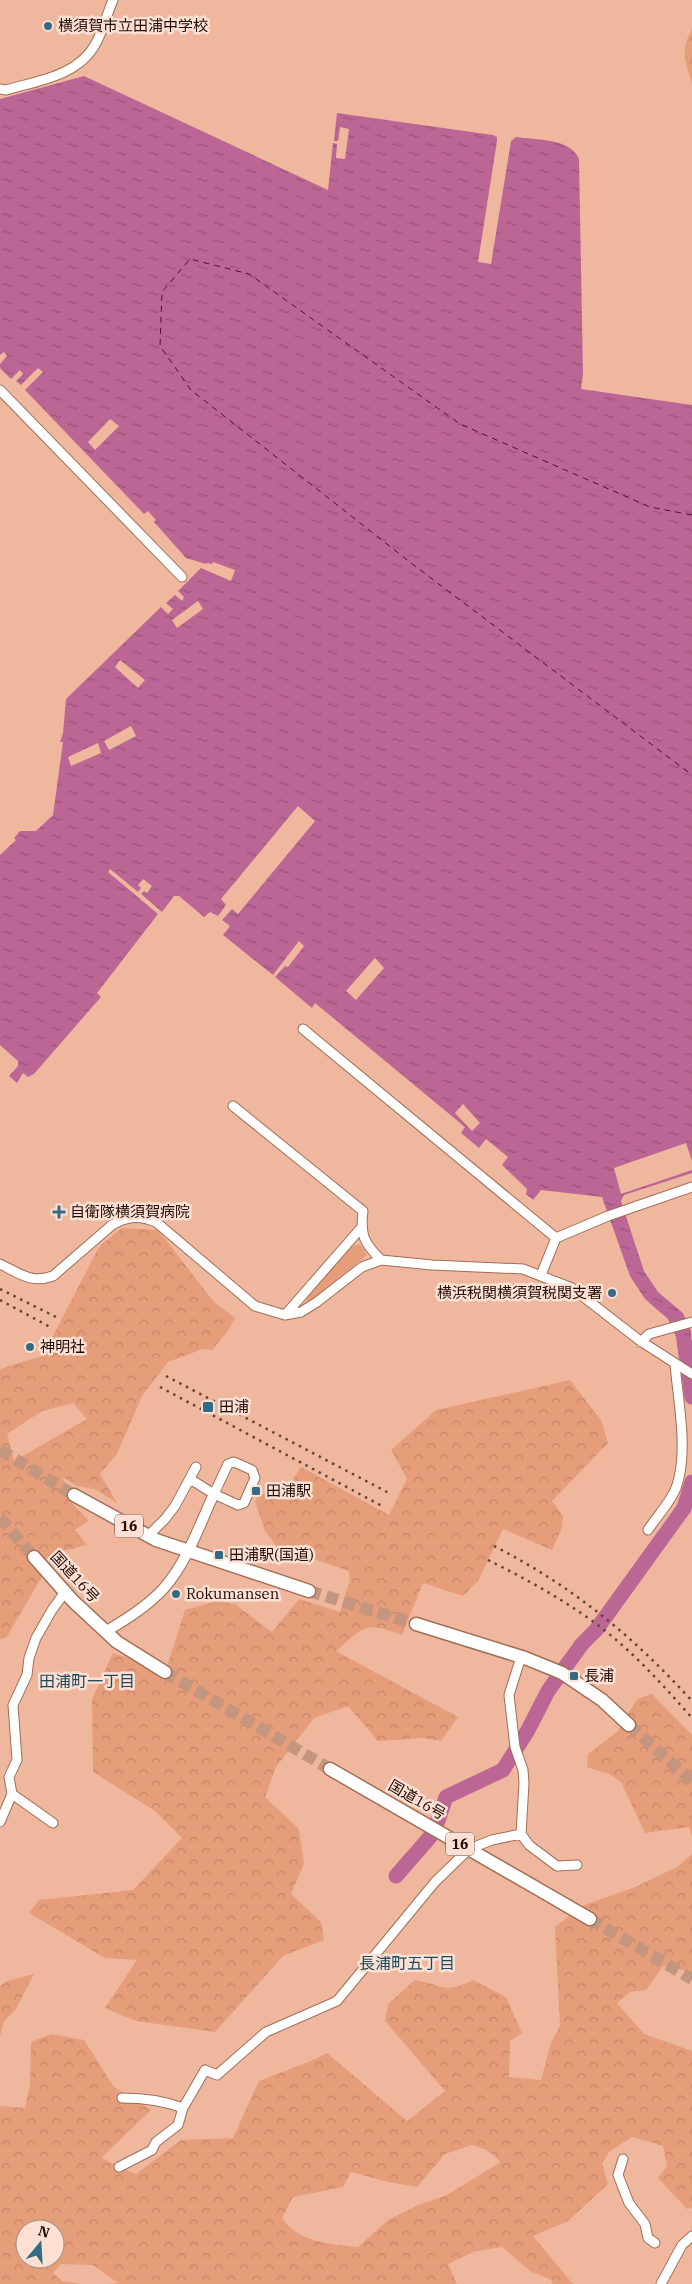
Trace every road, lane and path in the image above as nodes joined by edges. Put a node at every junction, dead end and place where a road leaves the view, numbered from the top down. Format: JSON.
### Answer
{"nodes":[{"id":1,"x":113,"y":0,"type":"edge"},
{"id":2,"x":0,"y":89,"type":"edge"},
{"id":3,"x":0,"y":390,"type":"edge"},
{"id":4,"x":182,"y":577,"type":"dead end"},
{"id":5,"x":303,"y":1029,"type":"dead end"},
{"id":6,"x":233,"y":1106,"type":"dead end"},
{"id":7,"x":692,"y":1187,"type":"edge"},
{"id":8,"x":361,"y":1228,"type":"junction"},
{"id":9,"x":556,"y":1238,"type":"junction"},
{"id":10,"x":381,"y":1260,"type":"junction"},
{"id":11,"x":0,"y":1264,"type":"edge"},
{"id":12,"x":541,"y":1275,"type":"junction"},
{"id":13,"x":285,"y":1315,"type":"junction"},
{"id":14,"x":692,"y":1322,"type":"edge"},
{"id":15,"x":641,"y":1342,"type":"junction"},
{"id":16,"x":677,"y":1366,"type":"junction"},
{"id":17,"x":692,"y":1374,"type":"edge"},
{"id":18,"x":196,"y":1467,"type":"dead end"},
{"id":19,"x":190,"y":1479,"type":"junction"},
{"id":20,"x":214,"y":1494,"type":"junction"},
{"id":21,"x":74,"y":1495,"type":"tunnel mouth"},
{"id":22,"x":648,"y":1530,"type":"dead end"},
{"id":23,"x":148,"y":1536,"type":"junction"},
{"id":24,"x":188,"y":1551,"type":"junction"},
{"id":25,"x":34,"y":1557,"type":"tunnel mouth"},
{"id":26,"x":308,"y":1591,"type":"tunnel mouth"},
{"id":27,"x":65,"y":1592,"type":"junction"},
{"id":28,"x":416,"y":1624,"type":"tunnel mouth"},
{"id":29,"x":105,"y":1632,"type":"junction"},
{"id":30,"x":521,"y":1657,"type":"junction"},
{"id":31,"x":165,"y":1672,"type":"tunnel mouth"},
{"id":32,"x":630,"y":1725,"type":"tunnel mouth"},
{"id":33,"x":330,"y":1769,"type":"tunnel mouth"},
{"id":34,"x":12,"y":1794,"type":"junction"},
{"id":35,"x":0,"y":1822,"type":"edge"},
{"id":36,"x":53,"y":1823,"type":"dead end"},
{"id":37,"x":521,"y":1834,"type":"junction"},
{"id":38,"x":469,"y":1849,"type":"junction"},
{"id":39,"x":577,"y":1865,"type":"dead end"},
{"id":40,"x":590,"y":1920,"type":"tunnel mouth"},
{"id":41,"x":122,"y":2098,"type":"dead end"},
{"id":42,"x":183,"y":2108,"type":"junction"},
{"id":43,"x":623,"y":2158,"type":"dead end"},
{"id":44,"x":118,"y":2167,"type":"dead end"},
{"id":45,"x":692,"y":2236,"type":"edge"},
{"id":46,"x":655,"y":2243,"type":"dead end"},
{"id":47,"x":661,"y":2284,"type":"edge"}],
"edges":[{"from":1,"to":2,"type":"street"},
{"from":3,"to":4,"type":"street"},
{"from":5,"to":9,"type":"street"},
{"from":6,"to":8,"type":"street"},
{"from":7,"to":9,"type":"street"},
{"from":8,"to":10,"type":"street"},
{"from":8,"to":13,"type":"street"},
{"from":9,"to":12,"type":"street"},
{"from":10,"to":12,"type":"street"},
{"from":10,"to":13,"type":"street"},
{"from":11,"to":13,"type":"street"},
{"from":12,"to":15,"type":"street"},
{"from":14,"to":15,"type":"street"},
{"from":15,"to":16,"type":"street"},
{"from":16,"to":17,"type":"street"},
{"from":16,"to":22,"type":"street"},
{"from":18,"to":19,"type":"street"},
{"from":19,"to":20,"type":"street"},
{"from":19,"to":23,"type":"street"},
{"from":20,"to":20,"type":"street"},
{"from":20,"to":24,"type":"main road"},
{"from":21,"to":23,"type":"highway","number":"16"},
{"from":23,"to":24,"type":"highway","number":"16"},
{"from":24,"to":26,"type":"highway","number":"16"},
{"from":24,"to":29,"type":"main road"},
{"from":25,"to":27,"type":"highway","name":"国道16号"},
{"from":27,"to":29,"type":"highway","name":"国道16号"},
{"from":27,"to":34,"type":"street"},
{"from":28,"to":30,"type":"highway"},
{"from":29,"to":31,"type":"highway","name":"国道16号"},
{"from":30,"to":32,"type":"highway"},
{"from":30,"to":37,"type":"street"},
{"from":33,"to":38,"type":"highway","name":"国道16号","number":"16"},
{"from":34,"to":35,"type":"street"},
{"from":34,"to":36,"type":"street"},
{"from":37,"to":38,"type":"street"},
{"from":37,"to":39,"type":"street"},
{"from":38,"to":40,"type":"highway","name":"国道16号","number":"16"},
{"from":38,"to":42,"type":"street"},
{"from":41,"to":42,"type":"street"},
{"from":42,"to":44,"type":"street"},
{"from":43,"to":46,"type":"street"},
{"from":45,"to":47,"type":"street"}]}
